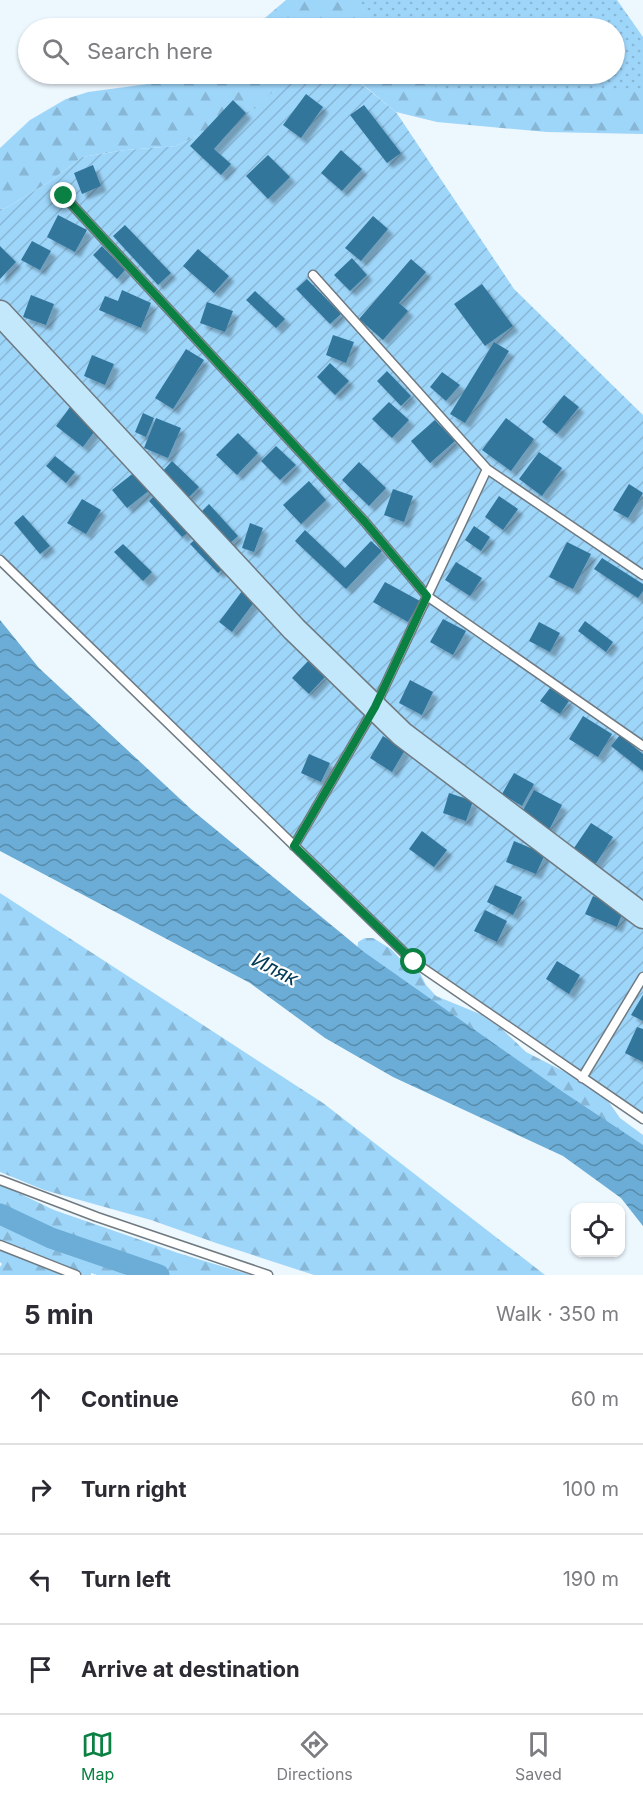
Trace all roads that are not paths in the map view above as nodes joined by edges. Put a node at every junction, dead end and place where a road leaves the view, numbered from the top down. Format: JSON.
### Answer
{"nodes":[{"id":1,"x":64,"y":196,"type":"dead end"},
{"id":2,"x":313,"y":275,"type":"dead end"},
{"id":3,"x":0,"y":313,"type":"edge"},
{"id":4,"x":487,"y":469,"type":"junction"},
{"id":5,"x":0,"y":560,"type":"edge"},
{"id":6,"x":643,"y":575,"type":"edge"},
{"id":7,"x":427,"y":596,"type":"junction"},
{"id":8,"x":375,"y":707,"type":"junction"},
{"id":9,"x":643,"y":746,"type":"edge"},
{"id":10,"x":294,"y":846,"type":"junction"},
{"id":11,"x":643,"y":916,"type":"edge"},
{"id":12,"x":643,"y":977,"type":"edge"},
{"id":13,"x":582,"y":1078,"type":"junction"},
{"id":14,"x":643,"y":1119,"type":"edge"},
{"id":15,"x":0,"y":1180,"type":"edge"},
{"id":16,"x":0,"y":1245,"type":"edge"},
{"id":17,"x":76,"y":1275,"type":"edge"},
{"id":18,"x":268,"y":1275,"type":"edge"}],
"edges":[{"from":1,"to":7,"type":"lane"},
{"from":2,"to":4,"type":"lane"},
{"from":3,"to":8,"type":"street"},
{"from":4,"to":6,"type":"lane"},
{"from":4,"to":7,"type":"lane"},
{"from":5,"to":10,"type":"lane"},
{"from":7,"to":8,"type":"lane"},
{"from":7,"to":9,"type":"lane"},
{"from":8,"to":10,"type":"lane"},
{"from":8,"to":11,"type":"street"},
{"from":10,"to":13,"type":"lane"},
{"from":12,"to":13,"type":"lane"},
{"from":13,"to":14,"type":"lane"},
{"from":15,"to":18,"type":"lane"},
{"from":16,"to":17,"type":"lane"}]}
